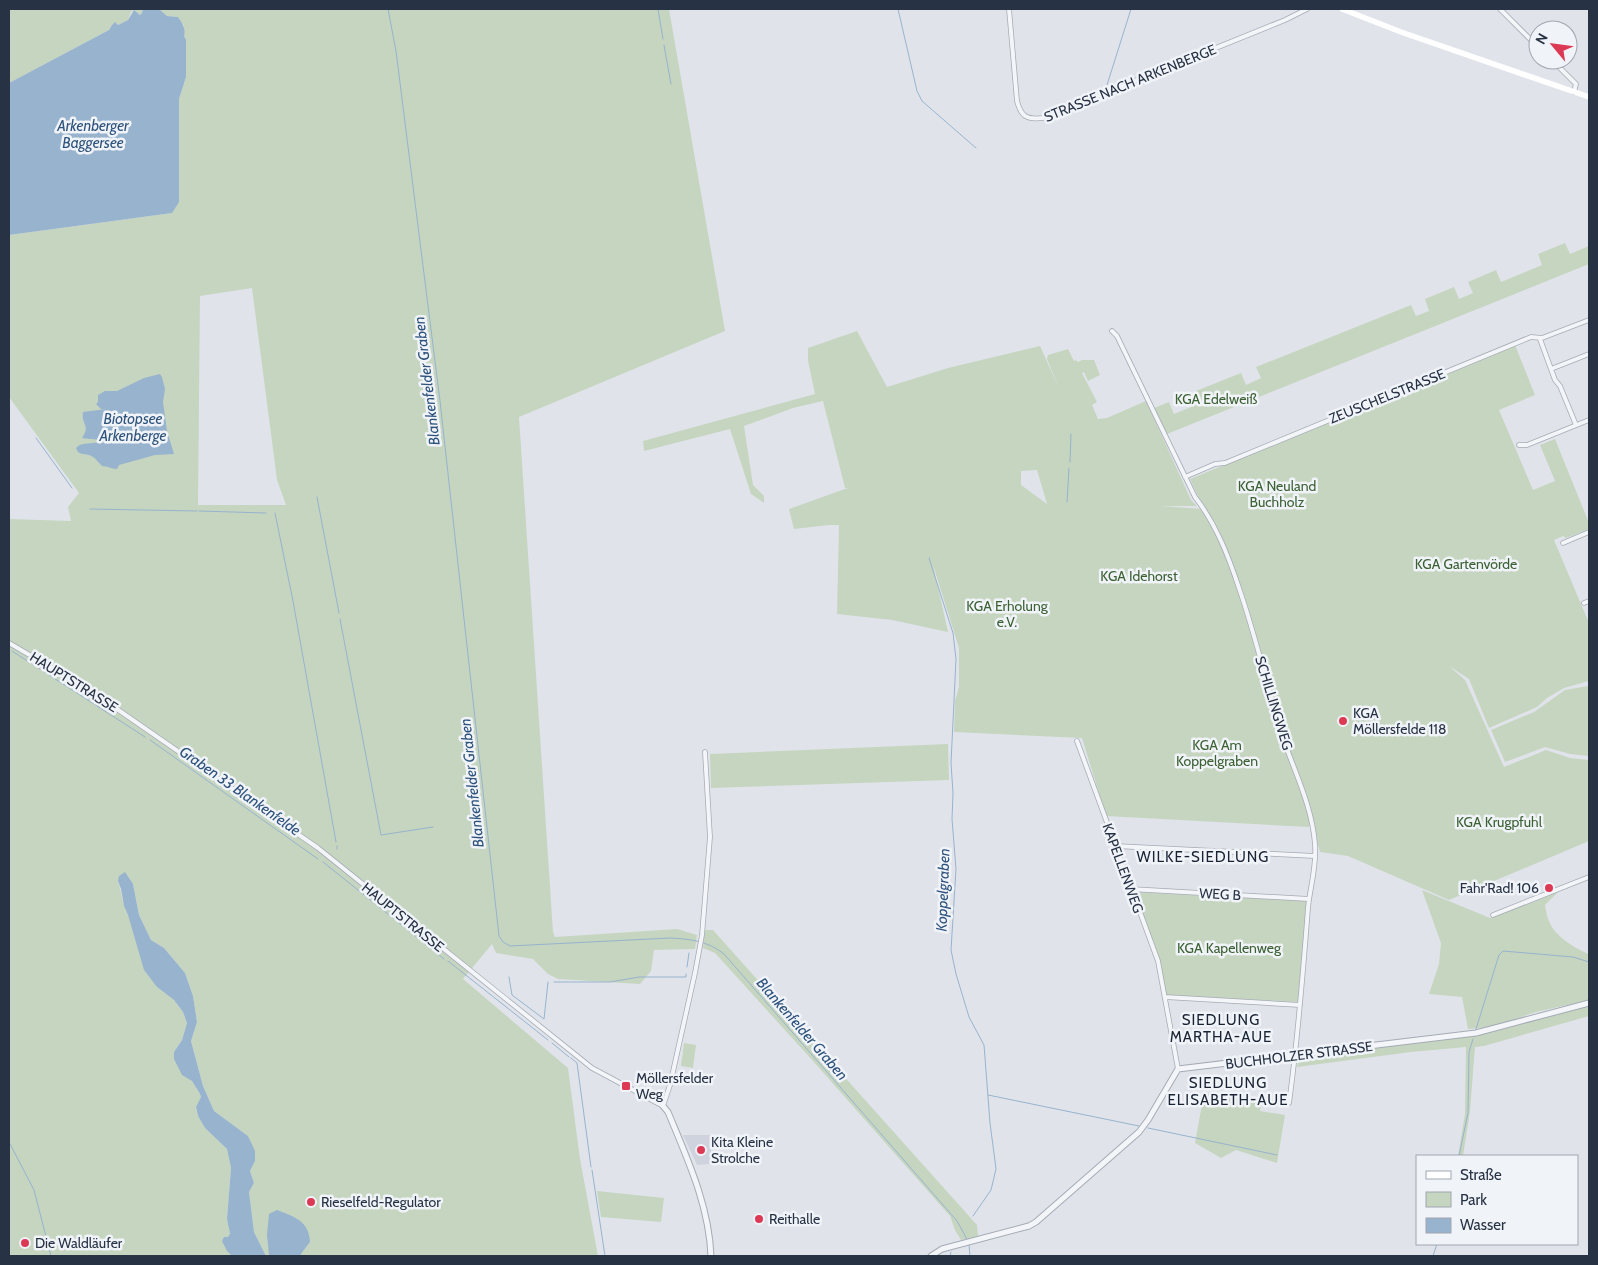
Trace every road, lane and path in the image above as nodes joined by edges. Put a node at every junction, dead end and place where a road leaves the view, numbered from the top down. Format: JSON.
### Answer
{"nodes":[{"id":1,"x":1009,"y":9,"type":"edge"},
{"id":2,"x":1307,"y":9,"type":"edge"},
{"id":3,"x":1342,"y":9,"type":"edge"},
{"id":4,"x":1500,"y":9,"type":"edge"},
{"id":5,"x":1528,"y":37,"type":"edge"},
{"id":6,"x":1562,"y":70,"type":"edge"},
{"id":7,"x":1574,"y":92,"type":"junction"},
{"id":8,"x":1589,"y":98,"type":"edge"},
{"id":9,"x":1589,"y":320,"type":"edge"},
{"id":10,"x":1112,"y":331,"type":"dead end"},
{"id":11,"x":1540,"y":338,"type":"junction"},
{"id":12,"x":1589,"y":354,"type":"edge"},
{"id":13,"x":1551,"y":369,"type":"junction"},
{"id":14,"x":1589,"y":421,"type":"edge"},
{"id":15,"x":1576,"y":425,"type":"junction"},
{"id":16,"x":1520,"y":445,"type":"dead end"},
{"id":17,"x":1185,"y":477,"type":"junction"},
{"id":18,"x":1589,"y":532,"type":"edge"},
{"id":19,"x":1563,"y":543,"type":"dead end"},
{"id":20,"x":1589,"y":601,"type":"edge"},
{"id":21,"x":1584,"y":603,"type":"dead end"},
{"id":22,"x":9,"y":643,"type":"edge"},
{"id":23,"x":1077,"y":741,"type":"dead end"},
{"id":24,"x":705,"y":752,"type":"dead end"},
{"id":25,"x":1115,"y":846,"type":"junction"},
{"id":26,"x":1315,"y":856,"type":"junction"},
{"id":27,"x":1589,"y":877,"type":"edge"},
{"id":28,"x":1130,"y":889,"type":"junction"},
{"id":29,"x":1309,"y":899,"type":"junction"},
{"id":30,"x":1493,"y":915,"type":"dead end"},
{"id":31,"x":1165,"y":997,"type":"junction"},
{"id":32,"x":1589,"y":1003,"type":"edge"},
{"id":33,"x":1300,"y":1005,"type":"junction"},
{"id":34,"x":1295,"y":1056,"type":"junction"},
{"id":35,"x":1178,"y":1069,"type":"junction"},
{"id":36,"x":1288,"y":1104,"type":"dead end"},
{"id":37,"x":663,"y":1106,"type":"junction"},
{"id":38,"x":711,"y":1256,"type":"edge"},
{"id":39,"x":930,"y":1256,"type":"edge"}],
"edges":[{"from":1,"to":2,"type":"street","name":"STRASSE NACH ARKENBERGE"},
{"from":3,"to":7,"type":"main road"},
{"from":4,"to":5,"type":"street"},
{"from":6,"to":7,"type":"street"},
{"from":7,"to":8,"type":"main road"},
{"from":9,"to":11,"type":"street","name":"ZEUSCHELSTRASSE"},
{"from":10,"to":17,"type":"street","name":"SCHILLINGWEG"},
{"from":11,"to":13,"type":"street"},
{"from":11,"to":17,"type":"street","name":"ZEUSCHELSTRASSE"},
{"from":12,"to":13,"type":"street"},
{"from":13,"to":15,"type":"street"},
{"from":14,"to":15,"type":"street"},
{"from":15,"to":16,"type":"street"},
{"from":17,"to":26,"type":"street","name":"SCHILLINGWEG"},
{"from":18,"to":19,"type":"street"},
{"from":20,"to":21,"type":"street"},
{"from":22,"to":37,"type":"street","name":"HAUPTSTRASSE"},
{"from":23,"to":25,"type":"street","name":"KAPELLENWEG"},
{"from":24,"to":37,"type":"street"},
{"from":25,"to":26,"type":"street"},
{"from":25,"to":28,"type":"street","name":"KAPELLENWEG"},
{"from":26,"to":29,"type":"street","name":"SCHILLINGWEG"},
{"from":27,"to":30,"type":"street"},
{"from":28,"to":29,"type":"street","name":"WEG B"},
{"from":28,"to":31,"type":"street","name":"KAPELLENWEG"},
{"from":29,"to":33,"type":"street","name":"SCHILLINGWEG"},
{"from":31,"to":33,"type":"street"},
{"from":31,"to":35,"type":"street","name":"KAPELLENWEG"},
{"from":32,"to":34,"type":"street","name":"BUCHHOLZER STRASSE"},
{"from":33,"to":34,"type":"street","name":"SCHILLINGWEG"},
{"from":34,"to":35,"type":"street","name":"BUCHHOLZER STRASSE"},
{"from":34,"to":36,"type":"street","name":"SCHILLINGWEG"},
{"from":35,"to":39,"type":"street"},
{"from":37,"to":38,"type":"street"}]}
